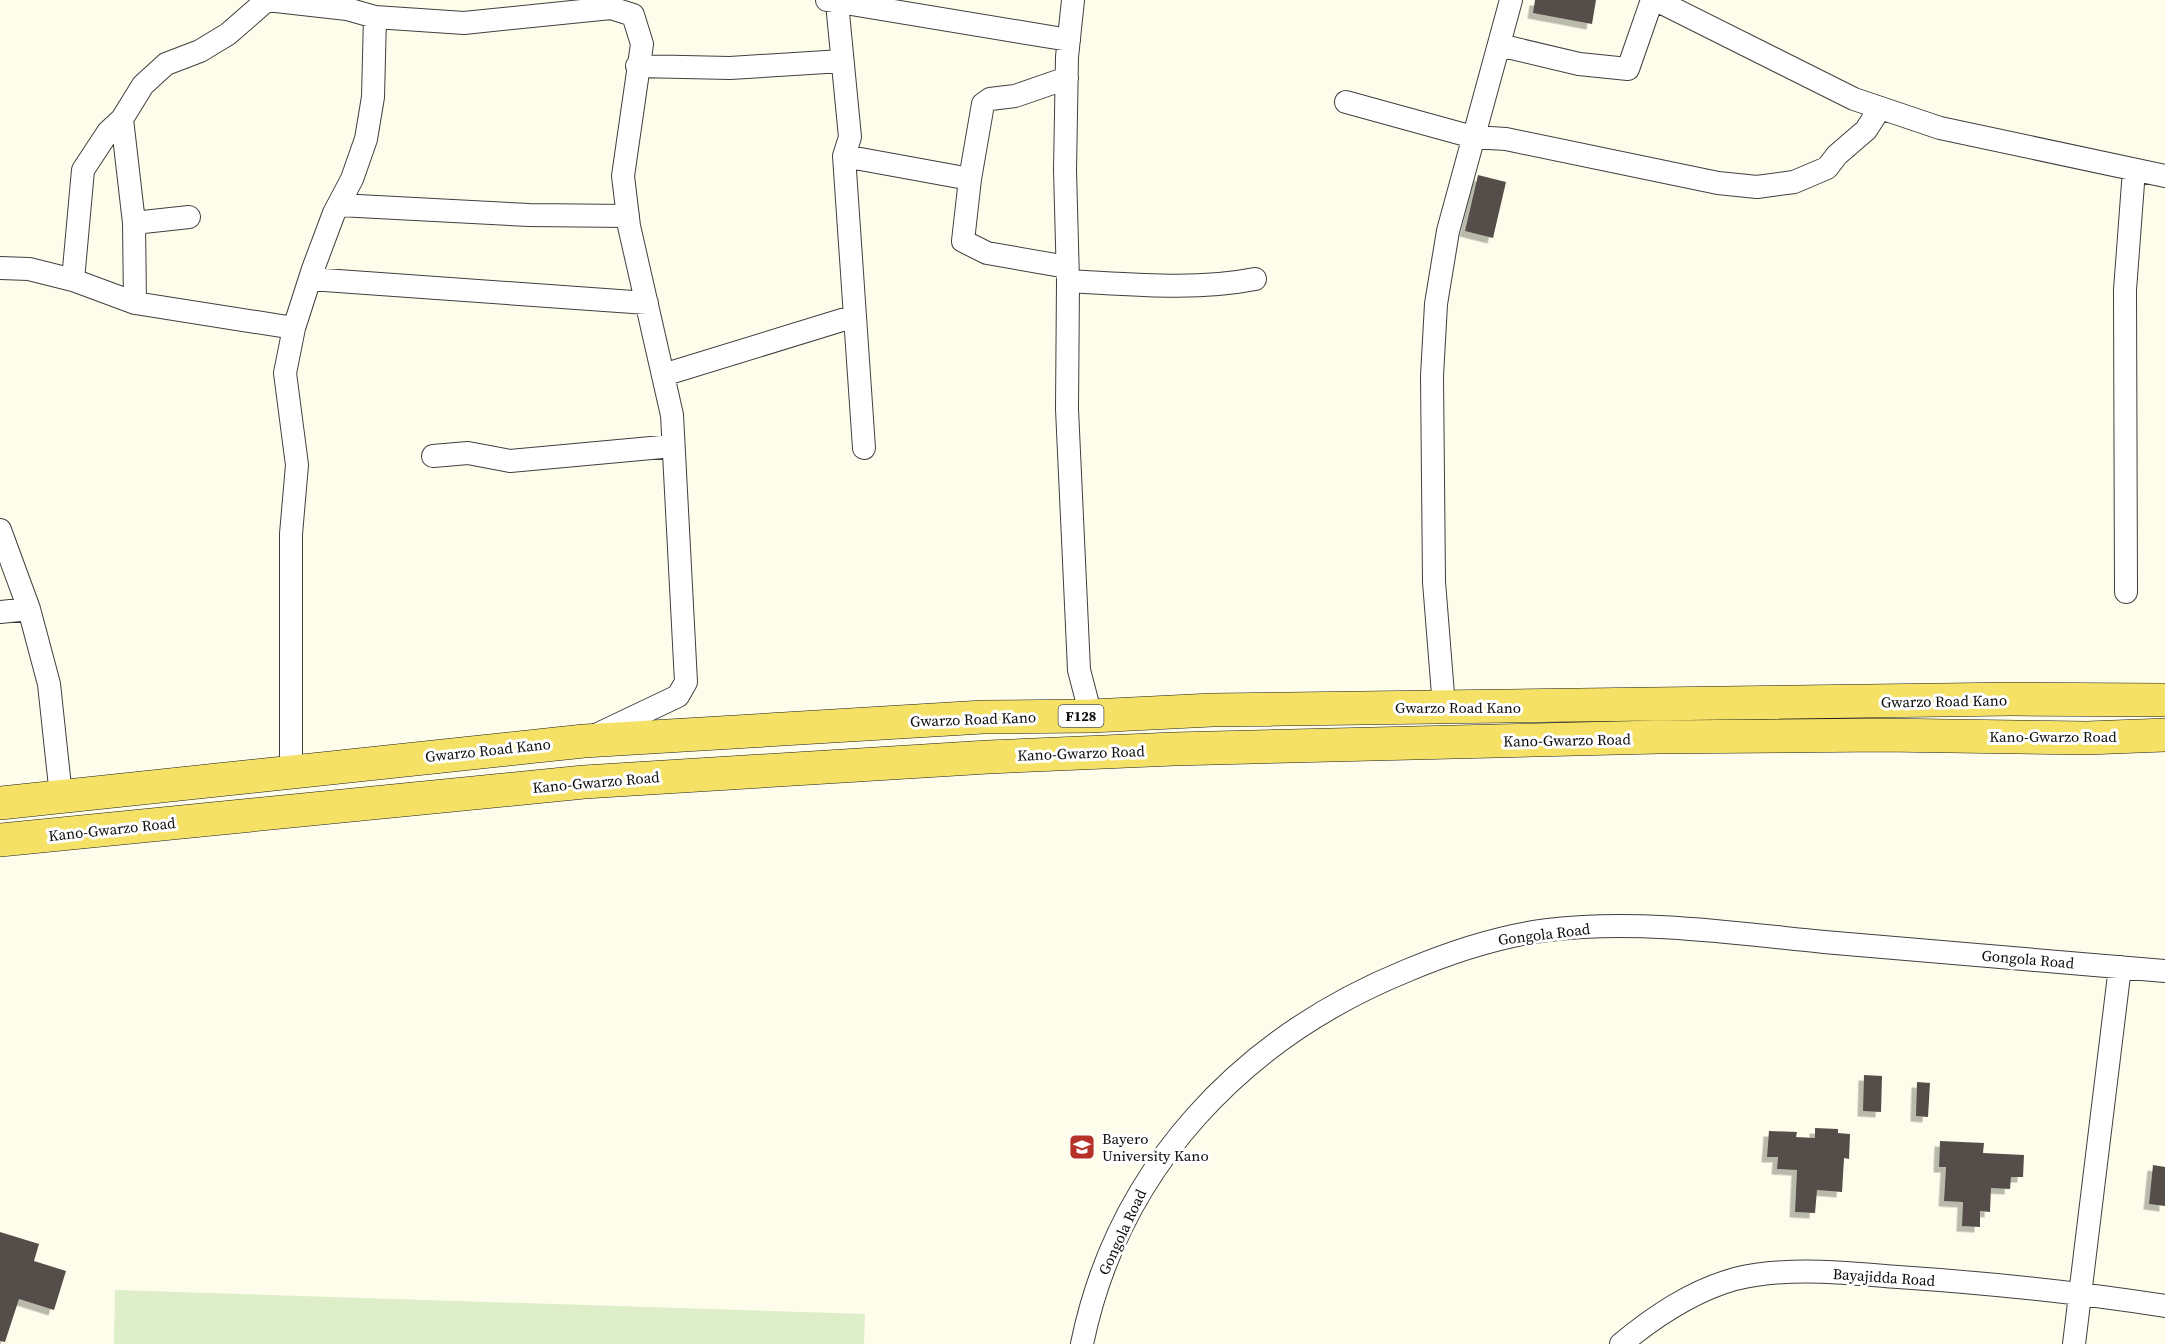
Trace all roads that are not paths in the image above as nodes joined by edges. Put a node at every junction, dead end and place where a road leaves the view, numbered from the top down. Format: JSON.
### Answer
{"nodes":[{"id":1,"x":267,"y":0,"type":"edge"},
{"id":2,"x":1073,"y":0,"type":"edge"},
{"id":3,"x":1511,"y":0,"type":"edge"},
{"id":4,"x":1654,"y":0,"type":"edge"},
{"id":5,"x":832,"y":1,"type":"edge"},
{"id":6,"x":610,"y":4,"type":"edge"},
{"id":7,"x":874,"y":4,"type":"edge"},
{"id":8,"x":375,"y":17,"type":"junction"},
{"id":9,"x":1069,"y":40,"type":"junction"},
{"id":10,"x":1499,"y":45,"type":"junction"},
{"id":11,"x":842,"y":61,"type":"junction"},
{"id":12,"x":637,"y":66,"type":"junction"},
{"id":13,"x":1067,"y":78,"type":"junction"},
{"id":14,"x":1346,"y":102,"type":"dead end"},
{"id":15,"x":1880,"y":108,"type":"junction"},
{"id":16,"x":122,"y":119,"type":"junction"},
{"id":17,"x":1473,"y":137,"type":"junction"},
{"id":18,"x":844,"y":156,"type":"junction"},
{"id":19,"x":2134,"y":170,"type":"junction"},
{"id":20,"x":2165,"y":176,"type":"edge"},
{"id":21,"x":970,"y":179,"type":"junction"},
{"id":22,"x":339,"y":205,"type":"junction"},
{"id":23,"x":628,"y":216,"type":"junction"},
{"id":24,"x":189,"y":217,"type":"dead end"},
{"id":25,"x":134,"y":223,"type":"junction"},
{"id":26,"x":0,"y":268,"type":"edge"},
{"id":27,"x":1067,"y":274,"type":"junction"},
{"id":28,"x":310,"y":279,"type":"junction"},
{"id":29,"x":1255,"y":279,"type":"dead end"},
{"id":30,"x":73,"y":280,"type":"junction"},
{"id":31,"x":135,"y":303,"type":"junction"},
{"id":32,"x":647,"y":303,"type":"junction"},
{"id":33,"x":855,"y":316,"type":"junction"},
{"id":34,"x":294,"y":328,"type":"junction"},
{"id":35,"x":663,"y":375,"type":"junction"},
{"id":36,"x":673,"y":446,"type":"junction"},
{"id":37,"x":864,"y":448,"type":"dead end"},
{"id":38,"x":433,"y":456,"type":"dead end"},
{"id":39,"x":0,"y":530,"type":"edge"},
{"id":40,"x":2126,"y":592,"type":"dead end"},
{"id":41,"x":29,"y":609,"type":"junction"},
{"id":42,"x":0,"y":612,"type":"edge"},
{"id":43,"x":2165,"y":700,"type":"edge"},
{"id":44,"x":1444,"y":707,"type":"junction"},
{"id":45,"x":1091,"y":716,"type":"junction"},
{"id":46,"x":2165,"y":735,"type":"edge"},
{"id":47,"x":584,"y":741,"type":"junction"},
{"id":48,"x":291,"y":772,"type":"junction"},
{"id":49,"x":61,"y":796,"type":"junction"},
{"id":50,"x":0,"y":803,"type":"edge"},
{"id":51,"x":0,"y":840,"type":"edge"},
{"id":52,"x":2120,"y":967,"type":"junction"},
{"id":53,"x":2165,"y":971,"type":"edge"},
{"id":54,"x":2081,"y":1293,"type":"junction"},
{"id":55,"x":2165,"y":1306,"type":"edge"},
{"id":56,"x":1082,"y":1344,"type":"edge"},
{"id":57,"x":1621,"y":1344,"type":"edge"},
{"id":58,"x":2074,"y":1344,"type":"edge"}],
"edges":[{"from":1,"to":8,"type":"street"},
{"from":1,"to":16,"type":"street"},
{"from":2,"to":9,"type":"street"},
{"from":3,"to":10,"type":"street"},
{"from":4,"to":10,"type":"street"},
{"from":4,"to":15,"type":"street"},
{"from":5,"to":7,"type":"street"},
{"from":5,"to":11,"type":"street"},
{"from":6,"to":8,"type":"street"},
{"from":6,"to":12,"type":"street"},
{"from":7,"to":9,"type":"street"},
{"from":8,"to":22,"type":"street"},
{"from":9,"to":13,"type":"street"},
{"from":10,"to":17,"type":"street"},
{"from":11,"to":12,"type":"street"},
{"from":11,"to":18,"type":"street"},
{"from":12,"to":23,"type":"street"},
{"from":13,"to":21,"type":"street"},
{"from":13,"to":27,"type":"street"},
{"from":14,"to":17,"type":"street"},
{"from":15,"to":17,"type":"street"},
{"from":15,"to":19,"type":"street"},
{"from":16,"to":25,"type":"street"},
{"from":16,"to":30,"type":"street"},
{"from":17,"to":44,"type":"street"},
{"from":18,"to":21,"type":"street"},
{"from":18,"to":33,"type":"street"},
{"from":19,"to":20,"type":"street"},
{"from":19,"to":40,"type":"street"},
{"from":21,"to":27,"type":"street"},
{"from":22,"to":23,"type":"street"},
{"from":22,"to":28,"type":"street"},
{"from":23,"to":32,"type":"street"},
{"from":24,"to":25,"type":"street"},
{"from":25,"to":31,"type":"street"},
{"from":26,"to":30,"type":"street"},
{"from":27,"to":29,"type":"street"},
{"from":27,"to":45,"type":"street"},
{"from":28,"to":32,"type":"street"},
{"from":28,"to":34,"type":"street"},
{"from":30,"to":31,"type":"street"},
{"from":31,"to":34,"type":"street"},
{"from":32,"to":35,"type":"street"},
{"from":33,"to":35,"type":"street"},
{"from":33,"to":37,"type":"street"},
{"from":34,"to":48,"type":"street"},
{"from":35,"to":36,"type":"street"},
{"from":36,"to":38,"type":"street"},
{"from":36,"to":47,"type":"street"},
{"from":39,"to":41,"type":"street"},
{"from":41,"to":42,"type":"street"},
{"from":41,"to":49,"type":"street"},
{"from":43,"to":44,"type":"main road","name":"Gwarzo Road Kano","number":"F128"},
{"from":44,"to":45,"type":"main road","name":"Gwarzo Road Kano","number":"F128"},
{"from":45,"to":47,"type":"main road","name":"Gwarzo Road Kano","number":"F128"},
{"from":46,"to":51,"type":"main road","name":"Kano-Gwarzo Road"},
{"from":47,"to":48,"type":"main road","name":"Gwarzo Road Kano","number":"F128"},
{"from":48,"to":49,"type":"main road","name":"Gwarzo Road Kano","number":"F128"},
{"from":49,"to":50,"type":"main road","name":"Gwarzo Road Kano","number":"F128"},
{"from":52,"to":53,"type":"street","name":"Gongola Road"},
{"from":52,"to":54,"type":"street"},
{"from":52,"to":56,"type":"street","name":"Gongola Road"},
{"from":54,"to":55,"type":"street","name":"Bayajidda Road"},
{"from":54,"to":57,"type":"street","name":"Bayajidda Road"},
{"from":54,"to":58,"type":"street"}]}
